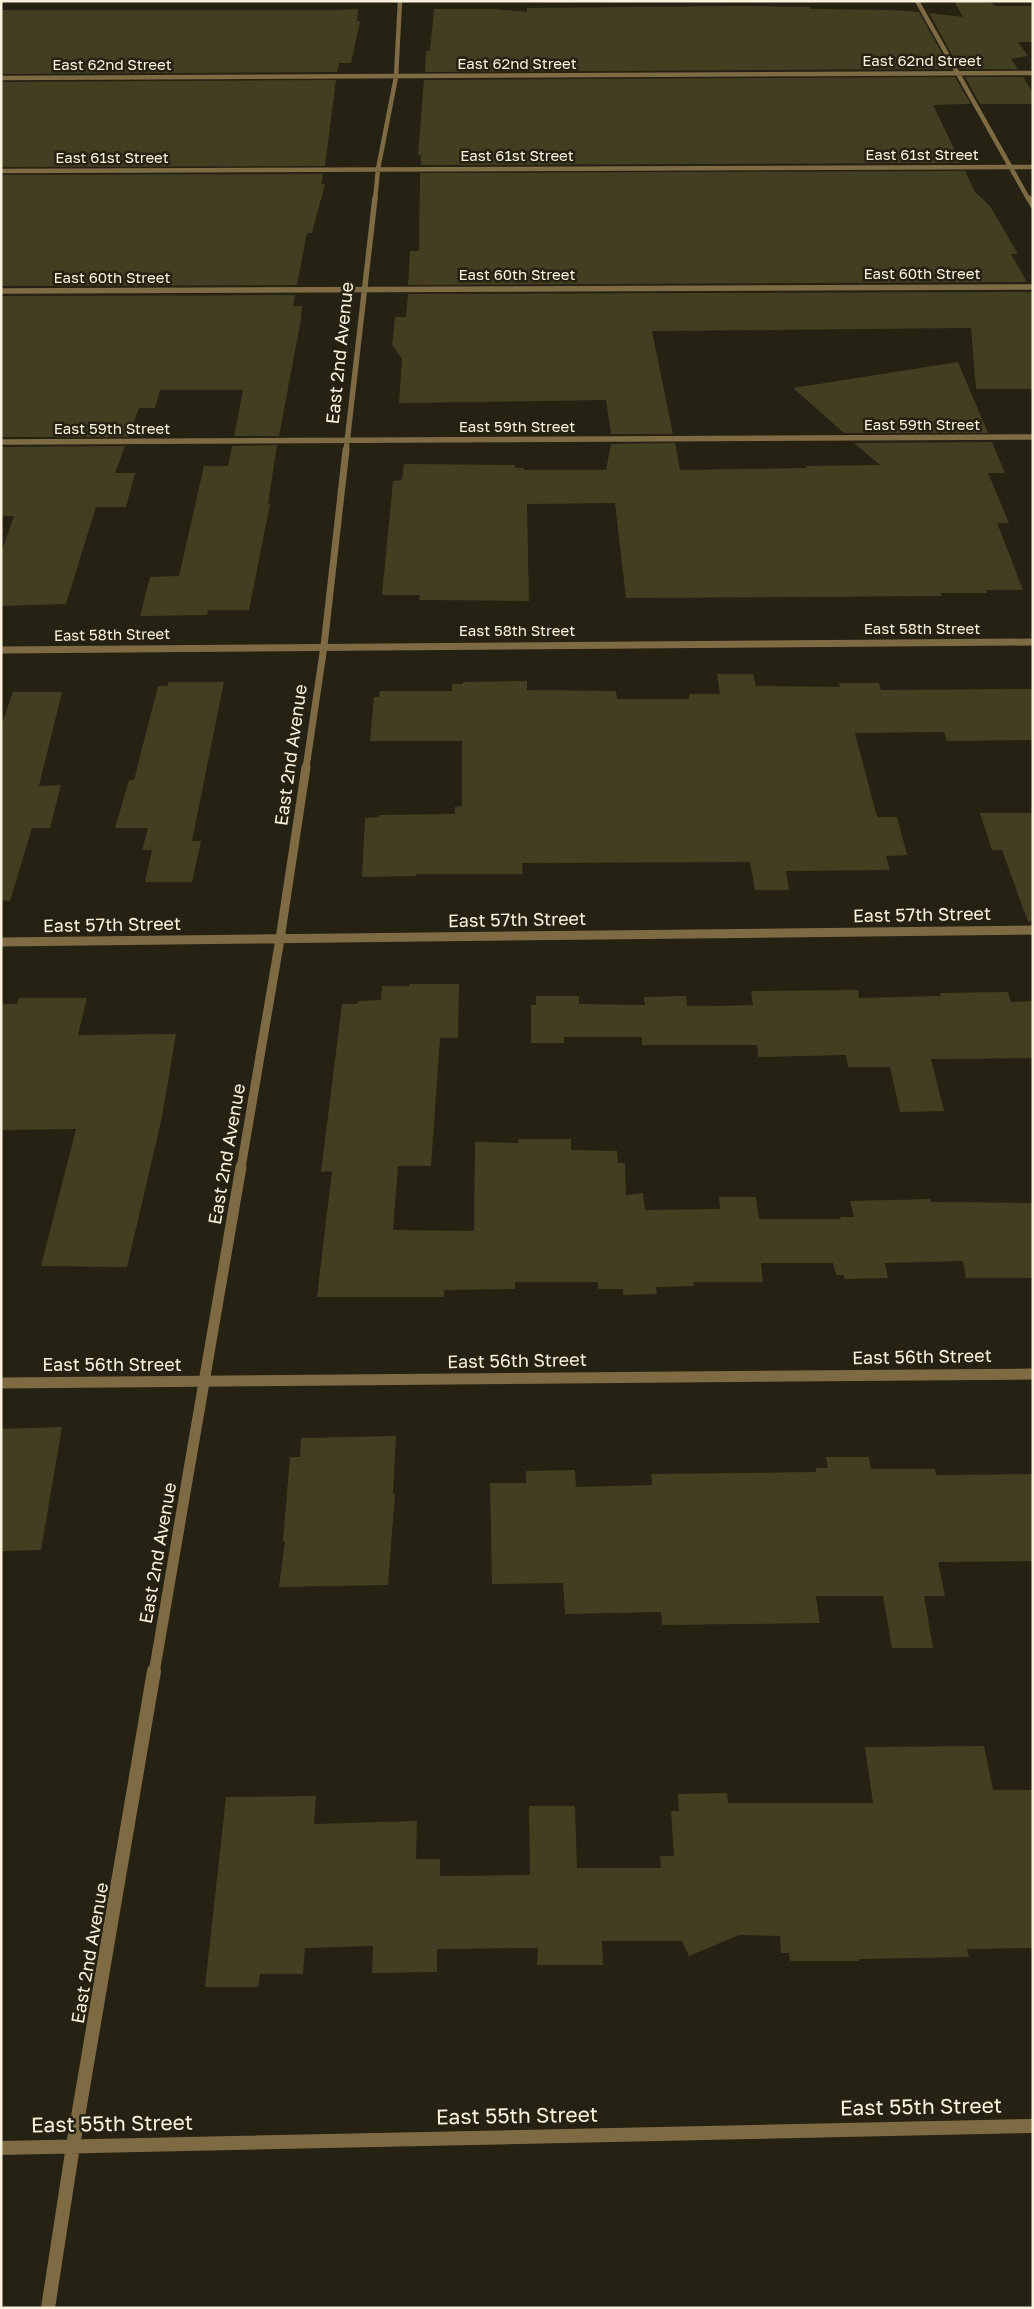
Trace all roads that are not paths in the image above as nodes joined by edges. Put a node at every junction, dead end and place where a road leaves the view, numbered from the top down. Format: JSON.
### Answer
{"nodes":[{"id":1,"x":400,"y":1,"type":"edge"},
{"id":2,"x":917,"y":1,"type":"edge"},
{"id":3,"x":958,"y":73,"type":"junction"},
{"id":4,"x":1033,"y":73,"type":"edge"},
{"id":5,"x":396,"y":77,"type":"junction"},
{"id":6,"x":1,"y":78,"type":"edge"},
{"id":7,"x":1011,"y":167,"type":"junction"},
{"id":8,"x":1033,"y":167,"type":"edge"},
{"id":9,"x":378,"y":169,"type":"junction"},
{"id":10,"x":1,"y":171,"type":"edge"},
{"id":11,"x":1033,"y":206,"type":"edge"},
{"id":12,"x":1033,"y":287,"type":"edge"},
{"id":13,"x":364,"y":288,"type":"junction"},
{"id":14,"x":1,"y":291,"type":"edge"},
{"id":15,"x":1033,"y":437,"type":"edge"},
{"id":16,"x":347,"y":440,"type":"junction"},
{"id":17,"x":1,"y":442,"type":"edge"},
{"id":18,"x":1033,"y":642,"type":"edge"},
{"id":19,"x":324,"y":646,"type":"junction"},
{"id":20,"x":1,"y":650,"type":"edge"},
{"id":21,"x":1033,"y":930,"type":"edge"},
{"id":22,"x":280,"y":939,"type":"junction"},
{"id":23,"x":1,"y":942,"type":"edge"},
{"id":24,"x":1033,"y":1374,"type":"edge"},
{"id":25,"x":204,"y":1381,"type":"junction"},
{"id":26,"x":1,"y":1383,"type":"edge"},
{"id":27,"x":1033,"y":2126,"type":"edge"},
{"id":28,"x":73,"y":2146,"type":"junction"},
{"id":29,"x":1,"y":2148,"type":"edge"},
{"id":30,"x":48,"y":2308,"type":"edge"}],
"edges":[{"from":1,"to":5,"type":"street","name":"East 2nd Avenue"},
{"from":2,"to":3,"type":"street"},
{"from":3,"to":4,"type":"street","name":"East 62nd Street"},
{"from":3,"to":5,"type":"street","name":"East 62nd Street"},
{"from":3,"to":7,"type":"street"},
{"from":5,"to":6,"type":"street","name":"East 62nd Street"},
{"from":5,"to":9,"type":"street","name":"East 2nd Avenue"},
{"from":7,"to":8,"type":"street","name":"East 61st Street"},
{"from":7,"to":9,"type":"street","name":"East 61st Street"},
{"from":7,"to":11,"type":"street"},
{"from":9,"to":10,"type":"street","name":"East 61st Street"},
{"from":9,"to":13,"type":"street","name":"East 2nd Avenue"},
{"from":12,"to":13,"type":"street","name":"East 60th Street"},
{"from":13,"to":14,"type":"street","name":"East 60th Street"},
{"from":13,"to":16,"type":"street","name":"East 2nd Avenue"},
{"from":15,"to":16,"type":"street","name":"East 59th Street"},
{"from":16,"to":17,"type":"street","name":"East 59th Street"},
{"from":16,"to":19,"type":"street","name":"East 2nd Avenue"},
{"from":18,"to":19,"type":"street","name":"East 58th Street"},
{"from":19,"to":20,"type":"street","name":"East 58th Street"},
{"from":19,"to":22,"type":"street","name":"East 2nd Avenue"},
{"from":21,"to":22,"type":"street","name":"East 57th Street"},
{"from":22,"to":23,"type":"street","name":"East 57th Street"},
{"from":22,"to":25,"type":"street","name":"East 2nd Avenue"},
{"from":24,"to":25,"type":"street","name":"East 56th Street"},
{"from":25,"to":26,"type":"street","name":"East 56th Street"},
{"from":25,"to":28,"type":"street","name":"East 2nd Avenue"},
{"from":27,"to":28,"type":"street","name":"East 55th Street"},
{"from":28,"to":29,"type":"street","name":"East 55th Street"},
{"from":28,"to":30,"type":"street","name":"East 2nd Avenue"}]}
